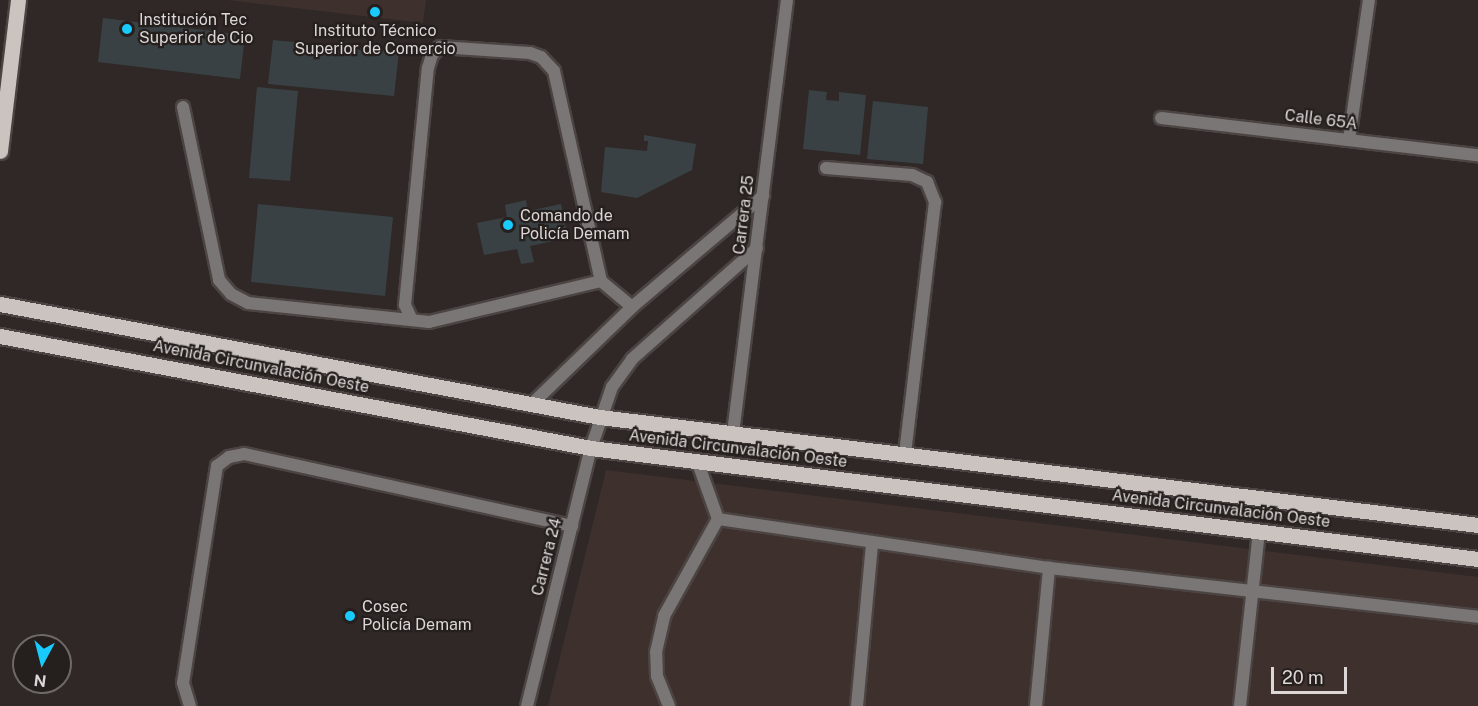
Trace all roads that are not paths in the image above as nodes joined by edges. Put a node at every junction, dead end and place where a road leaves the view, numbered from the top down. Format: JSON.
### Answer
{"nodes":[{"id":1,"x":18,"y":0,"type":"edge"},
{"id":2,"x":787,"y":0,"type":"edge"},
{"id":3,"x":1369,"y":0,"type":"edge"},
{"id":4,"x":183,"y":107,"type":"dead end"},
{"id":5,"x":1161,"y":118,"type":"dead end"},
{"id":6,"x":1349,"y":140,"type":"junction"},
{"id":7,"x":0,"y":151,"type":"edge"},
{"id":8,"x":1478,"y":155,"type":"edge"},
{"id":9,"x":826,"y":168,"type":"dead end"},
{"id":10,"x":762,"y":196,"type":"junction"},
{"id":11,"x":757,"y":248,"type":"junction"},
{"id":12,"x":601,"y":281,"type":"junction"},
{"id":13,"x":0,"y":304,"type":"edge"},
{"id":14,"x":632,"y":307,"type":"junction"},
{"id":15,"x":412,"y":320,"type":"junction"},
{"id":16,"x":0,"y":336,"type":"edge"},
{"id":17,"x":532,"y":404,"type":"junction"},
{"id":18,"x":600,"y":417,"type":"junction"},
{"id":19,"x":733,"y":433,"type":"junction"},
{"id":20,"x":591,"y":448,"type":"junction"},
{"id":21,"x":905,"y":455,"type":"junction"},
{"id":22,"x":698,"y":463,"type":"junction"},
{"id":23,"x":718,"y":519,"type":"junction"},
{"id":24,"x":1478,"y":525,"type":"edge"},
{"id":25,"x":572,"y":526,"type":"junction"},
{"id":26,"x":1259,"y":532,"type":"junction"},
{"id":27,"x":872,"y":543,"type":"junction"},
{"id":28,"x":1478,"y":559,"type":"edge"},
{"id":29,"x":1049,"y":568,"type":"junction"},
{"id":30,"x":1252,"y":591,"type":"junction"},
{"id":31,"x":1478,"y":617,"type":"edge"},
{"id":32,"x":190,"y":706,"type":"edge"},
{"id":33,"x":527,"y":706,"type":"edge"},
{"id":34,"x":669,"y":706,"type":"edge"},
{"id":35,"x":857,"y":706,"type":"edge"},
{"id":36,"x":1036,"y":706,"type":"edge"},
{"id":37,"x":1243,"y":706,"type":"edge"}],
"edges":[{"from":1,"to":7,"type":"main road"},
{"from":2,"to":10,"type":"street","name":"Carrera 25"},
{"from":3,"to":6,"type":"street"},
{"from":4,"to":15,"type":"street"},
{"from":5,"to":6,"type":"street","name":"Calle 65A"},
{"from":6,"to":8,"type":"street","name":"Calle 65A"},
{"from":9,"to":21,"type":"street"},
{"from":10,"to":11,"type":"street","name":"Carrera 25"},
{"from":10,"to":14,"type":"street"},
{"from":11,"to":18,"type":"street","name":"Carrera 24"},
{"from":11,"to":19,"type":"street","name":"Carrera 25"},
{"from":12,"to":14,"type":"street"},
{"from":12,"to":15,"type":"street"},
{"from":12,"to":15,"type":"street"},
{"from":13,"to":17,"type":"main road","name":"Avenida Circunvalación Oeste"},
{"from":14,"to":17,"type":"street"},
{"from":16,"to":20,"type":"main road","name":"Avenida Circunvalación Oeste"},
{"from":17,"to":18,"type":"main road","name":"Avenida Circunvalación Oeste"},
{"from":18,"to":19,"type":"main road","name":"Avenida Circunvalación Oeste"},
{"from":18,"to":20,"type":"street","name":"Carrera 24"},
{"from":19,"to":21,"type":"main road","name":"Avenida Circunvalación Oeste"},
{"from":20,"to":22,"type":"main road","name":"Avenida Circunvalación Oeste"},
{"from":20,"to":25,"type":"street","name":"Carrera 24"},
{"from":21,"to":24,"type":"main road","name":"Avenida Circunvalación Oeste"},
{"from":22,"to":23,"type":"street"},
{"from":22,"to":26,"type":"main road","name":"Avenida Circunvalación Oeste"},
{"from":23,"to":27,"type":"street"},
{"from":23,"to":34,"type":"street"},
{"from":25,"to":32,"type":"street"},
{"from":25,"to":33,"type":"street","name":"Carrera 24"},
{"from":26,"to":28,"type":"main road","name":"Avenida Circunvalación Oeste"},
{"from":26,"to":30,"type":"street"},
{"from":27,"to":29,"type":"street"},
{"from":27,"to":35,"type":"street"},
{"from":29,"to":30,"type":"street"},
{"from":29,"to":36,"type":"street"},
{"from":30,"to":31,"type":"street"},
{"from":30,"to":37,"type":"street"}]}
